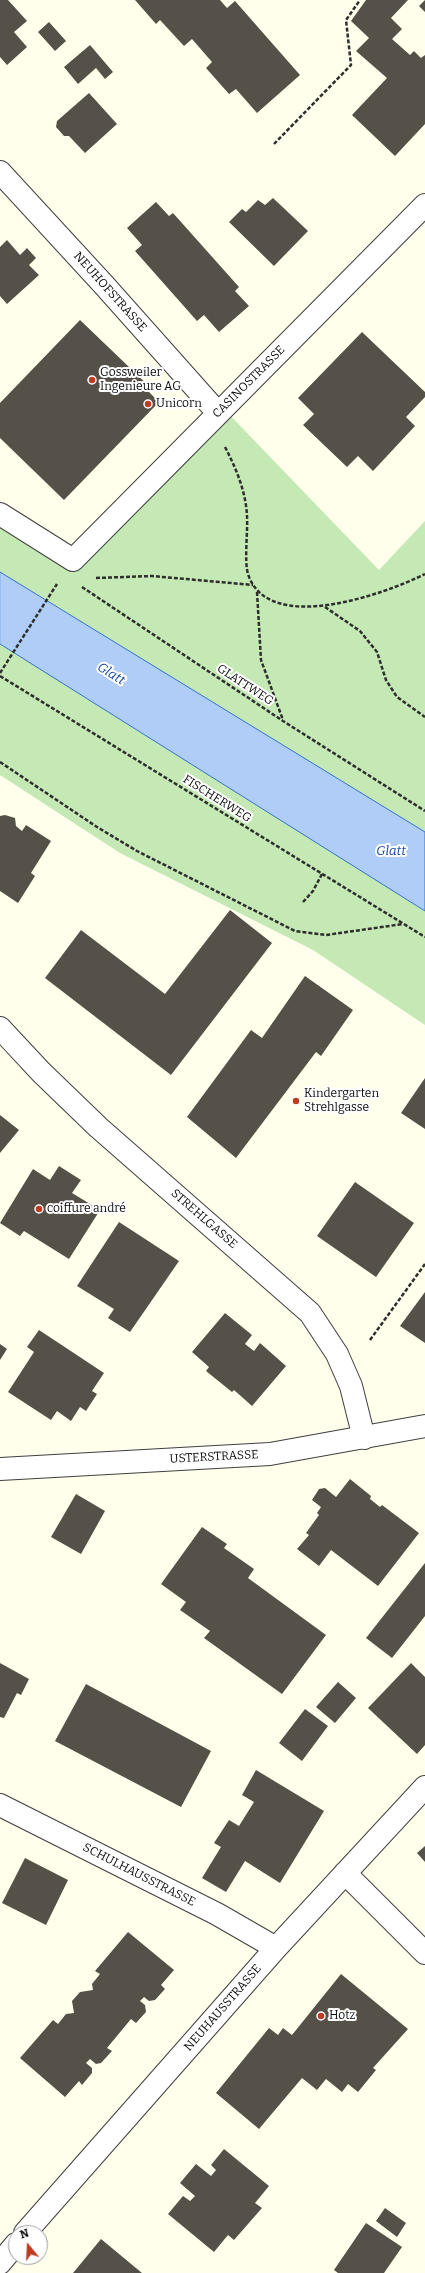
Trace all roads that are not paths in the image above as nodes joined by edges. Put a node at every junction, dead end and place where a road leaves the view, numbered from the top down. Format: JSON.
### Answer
{"nodes":[{"id":1,"x":0,"y":172,"type":"edge"},
{"id":2,"x":425,"y":205,"type":"edge"},
{"id":3,"x":213,"y":419,"type":"junction"},
{"id":4,"x":0,"y":514,"type":"edge"},
{"id":5,"x":0,"y":1028,"type":"edge"},
{"id":6,"x":425,"y":1426,"type":"edge"},
{"id":7,"x":364,"y":1438,"type":"junction"},
{"id":8,"x":0,"y":1469,"type":"edge"},
{"id":9,"x":425,"y":1787,"type":"edge"},
{"id":10,"x":0,"y":1805,"type":"edge"},
{"id":11,"x":345,"y":1873,"type":"junction"},
{"id":12,"x":276,"y":1948,"type":"junction"},
{"id":13,"x":425,"y":1953,"type":"edge"},
{"id":14,"x":32,"y":2225,"type":"edge"},
{"id":15,"x":8,"y":2254,"type":"edge"},
{"id":16,"x":0,"y":2263,"type":"edge"}],
"edges":[{"from":1,"to":3,"type":"street","name":"NEUHOFSTRASSE"},
{"from":2,"to":3,"type":"street","name":"CASINOSTRASSE"},
{"from":3,"to":4,"type":"street","name":"CASINOSTRASSE"},
{"from":5,"to":7,"type":"street","name":"STREHLGASSE"},
{"from":6,"to":7,"type":"street","name":"USTERSTRASSE"},
{"from":7,"to":8,"type":"street","name":"USTERSTRASSE"},
{"from":9,"to":11,"type":"street","name":"NEUHAUSSTRASSE"},
{"from":10,"to":12,"type":"street","name":"SCHULHAUSSTRASSE"},
{"from":11,"to":12,"type":"street","name":"NEUHAUSSTRASSE"},
{"from":11,"to":13,"type":"street"},
{"from":12,"to":14,"type":"street","name":"NEUHAUSSTRASSE"},
{"from":15,"to":16,"type":"street"}]}
